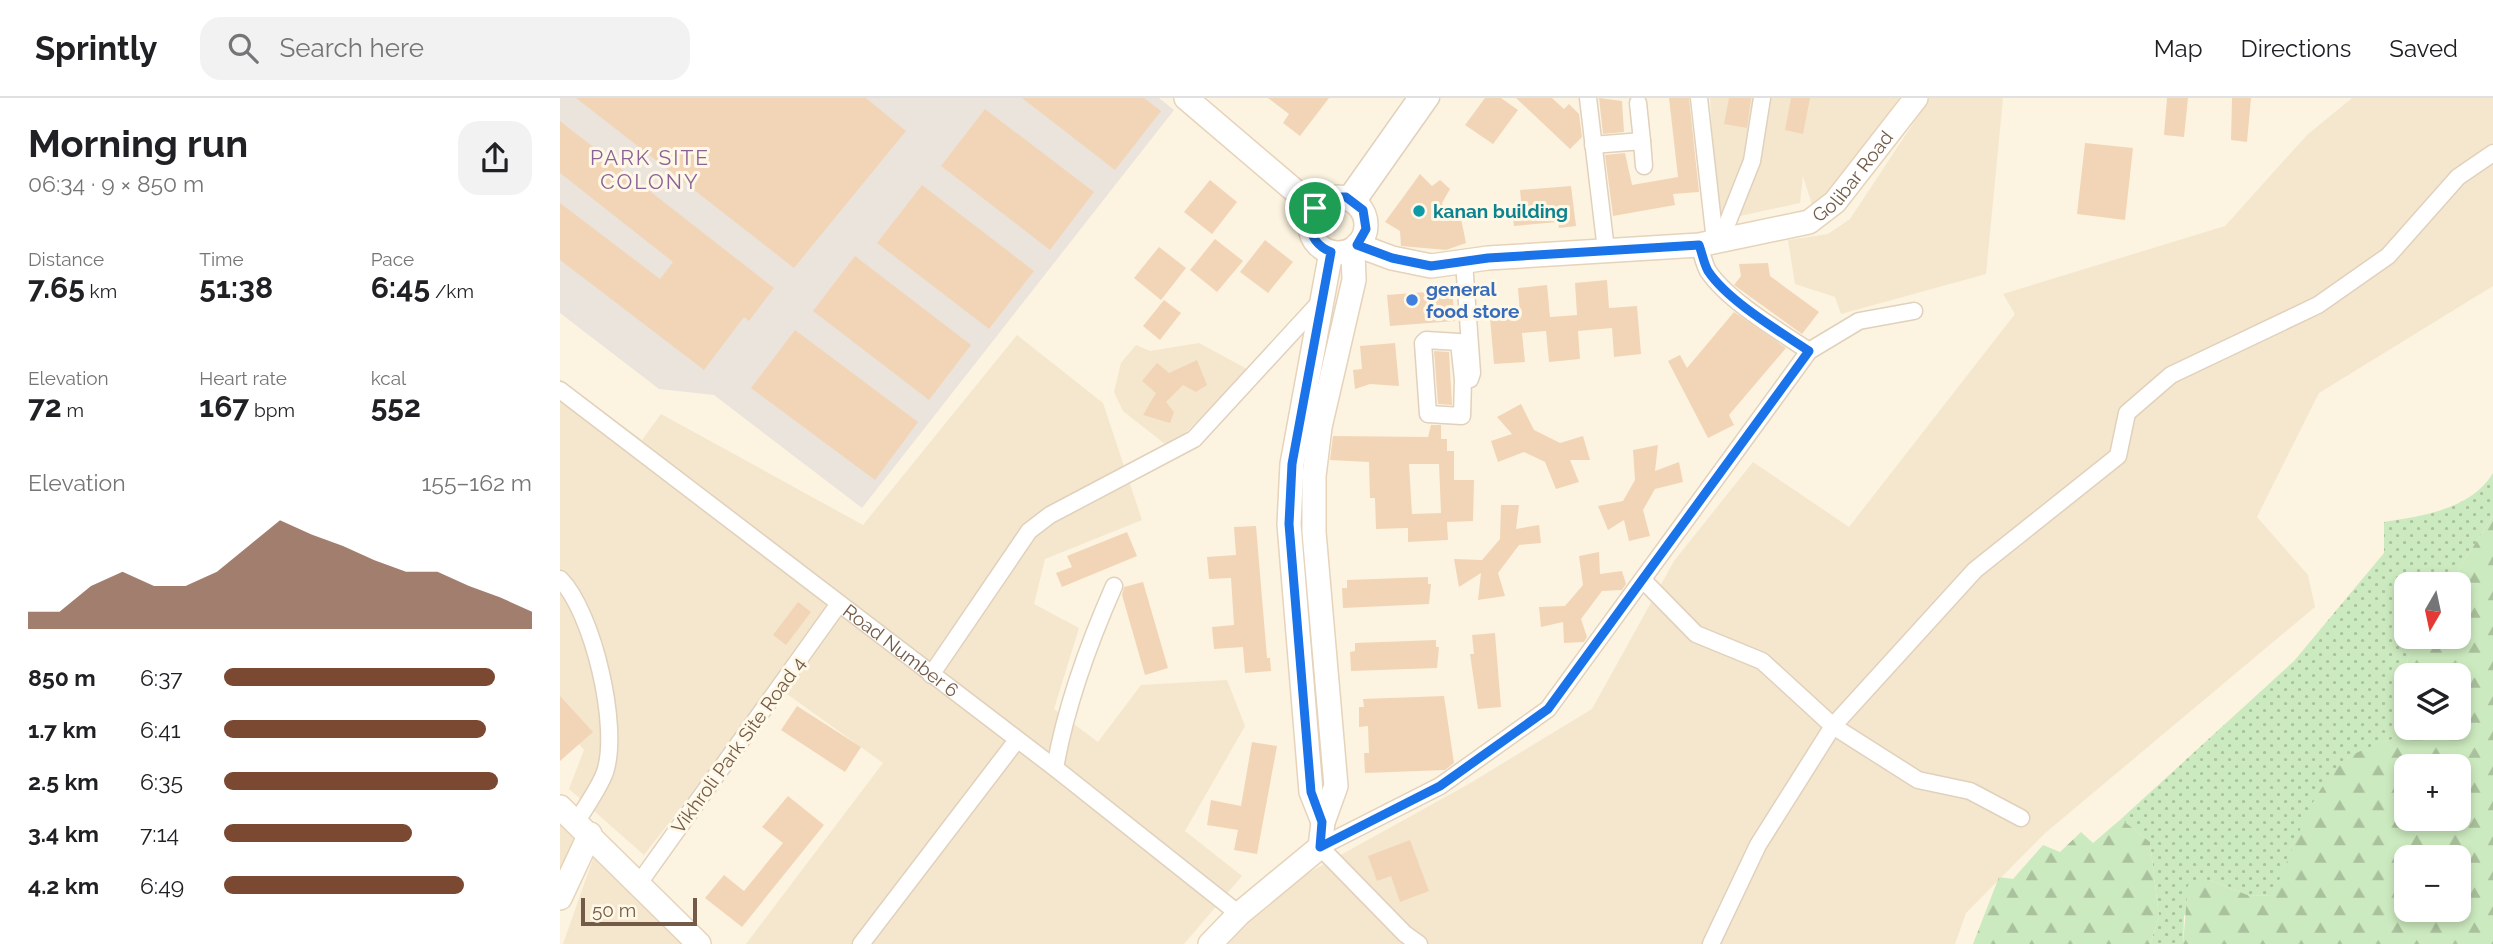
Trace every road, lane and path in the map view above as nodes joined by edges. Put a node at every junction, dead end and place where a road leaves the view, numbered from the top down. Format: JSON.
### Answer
{"nodes":[{"id":1,"x":1185,"y":98,"type":"edge"},
{"id":2,"x":1416,"y":98,"type":"edge"},
{"id":3,"x":1431,"y":98,"type":"edge"},
{"id":4,"x":1588,"y":98,"type":"edge"},
{"id":5,"x":1699,"y":98,"type":"edge"},
{"id":6,"x":1762,"y":98,"type":"edge"},
{"id":7,"x":1916,"y":98,"type":"edge"},
{"id":8,"x":1638,"y":103,"type":"dead end"},
{"id":9,"x":1642,"y":141,"type":"junction"},
{"id":10,"x":1593,"y":145,"type":"junction"},
{"id":11,"x":2493,"y":153,"type":"edge"},
{"id":12,"x":1644,"y":166,"type":"dead end"},
{"id":13,"x":1351,"y":200,"type":"junction"},
{"id":14,"x":1315,"y":208,"type":"junction"},
{"id":15,"x":1712,"y":242,"type":"junction"},
{"id":16,"x":1347,"y":250,"type":"junction"},
{"id":17,"x":1606,"y":250,"type":"junction"},
{"id":18,"x":1464,"y":262,"type":"junction"},
{"id":19,"x":1322,"y":300,"type":"junction"},
{"id":20,"x":1914,"y":311,"type":"dead end"},
{"id":21,"x":1314,"y":341,"type":"junction"},
{"id":22,"x":1338,"y":344,"type":"junction"},
{"id":23,"x":1809,"y":351,"type":"junction"},
{"id":24,"x":1463,"y":380,"type":"junction"},
{"id":25,"x":560,"y":390,"type":"edge"},
{"id":26,"x":1303,"y":475,"type":"junction"},
{"id":27,"x":560,"y":579,"type":"edge"},
{"id":28,"x":1644,"y":581,"type":"junction"},
{"id":29,"x":1114,"y":586,"type":"dead end"},
{"id":30,"x":838,"y":605,"type":"junction"},
{"id":31,"x":1323,"y":629,"type":"junction"},
{"id":32,"x":1299,"y":631,"type":"junction"},
{"id":33,"x":931,"y":675,"type":"junction"},
{"id":34,"x":1833,"y":726,"type":"junction"},
{"id":35,"x":1305,"y":727,"type":"junction"},
{"id":36,"x":1331,"y":727,"type":"junction"},
{"id":37,"x":1017,"y":740,"type":"junction"},
{"id":38,"x":1055,"y":768,"type":"junction"},
{"id":39,"x":560,"y":807,"type":"edge"},
{"id":40,"x":2021,"y":818,"type":"dead end"},
{"id":41,"x":1322,"y":822,"type":"junction"},
{"id":42,"x":583,"y":829,"type":"junction"},
{"id":43,"x":1320,"y":847,"type":"junction"},
{"id":44,"x":637,"y":886,"type":"junction"},
{"id":45,"x":560,"y":898,"type":"edge"},
{"id":46,"x":1239,"y":914,"type":"junction"},
{"id":47,"x":699,"y":944,"type":"edge"},
{"id":48,"x":861,"y":944,"type":"edge"},
{"id":49,"x":1210,"y":944,"type":"edge"},
{"id":50,"x":1419,"y":944,"type":"edge"},
{"id":51,"x":1711,"y":944,"type":"edge"}],
"edges":[{"from":1,"to":14,"type":"street"},
{"from":2,"to":13,"type":"street"},
{"from":3,"to":13,"type":"street"},
{"from":4,"to":10,"type":"street"},
{"from":5,"to":15,"type":"street"},
{"from":6,"to":15,"type":"street"},
{"from":7,"to":15,"type":"street","name":"Golibar Road"},
{"from":8,"to":9,"type":"street"},
{"from":9,"to":10,"type":"street"},
{"from":9,"to":12,"type":"street"},
{"from":10,"to":17,"type":"street"},
{"from":11,"to":34,"type":"street"},
{"from":13,"to":14,"type":"street"},
{"from":13,"to":16,"type":"street"},
{"from":14,"to":16,"type":"street"},
{"from":15,"to":17,"type":"street","name":"Golibar Road"},
{"from":15,"to":23,"type":"street"},
{"from":16,"to":18,"type":"street","name":"Golibar Road"},
{"from":16,"to":19,"type":"street"},
{"from":16,"to":22,"type":"street"},
{"from":17,"to":18,"type":"street","name":"Golibar Road"},
{"from":18,"to":24,"type":"street"},
{"from":19,"to":21,"type":"street"},
{"from":19,"to":33,"type":"street"},
{"from":20,"to":23,"type":"street"},
{"from":21,"to":22,"type":"street"},
{"from":21,"to":26,"type":"street"},
{"from":22,"to":26,"type":"street"},
{"from":23,"to":28,"type":"street"},
{"from":24,"to":24,"type":"street"},
{"from":25,"to":30,"type":"street","name":"Road Number 6"},
{"from":26,"to":31,"type":"street"},
{"from":26,"to":32,"type":"street"},
{"from":27,"to":42,"type":"street"},
{"from":28,"to":34,"type":"street"},
{"from":28,"to":43,"type":"street"},
{"from":29,"to":38,"type":"street"},
{"from":30,"to":33,"type":"street","name":"Road Number 6"},
{"from":30,"to":44,"type":"street","name":"Vikhroli Park Site Road 4"},
{"from":31,"to":32,"type":"street"},
{"from":31,"to":36,"type":"street"},
{"from":32,"to":35,"type":"street"},
{"from":33,"to":37,"type":"street","name":"Road Number 6"},
{"from":34,"to":40,"type":"street"},
{"from":34,"to":51,"type":"street"},
{"from":35,"to":36,"type":"street"},
{"from":35,"to":41,"type":"street"},
{"from":36,"to":41,"type":"street"},
{"from":37,"to":38,"type":"street","name":"Road Number 6"},
{"from":37,"to":48,"type":"street"},
{"from":38,"to":46,"type":"street","name":"Road Number 6"},
{"from":39,"to":42,"type":"street"},
{"from":41,"to":43,"type":"street"},
{"from":42,"to":44,"type":"street"},
{"from":42,"to":45,"type":"street"},
{"from":43,"to":46,"type":"street"},
{"from":43,"to":50,"type":"street"},
{"from":44,"to":47,"type":"street"},
{"from":46,"to":49,"type":"street"}]}
